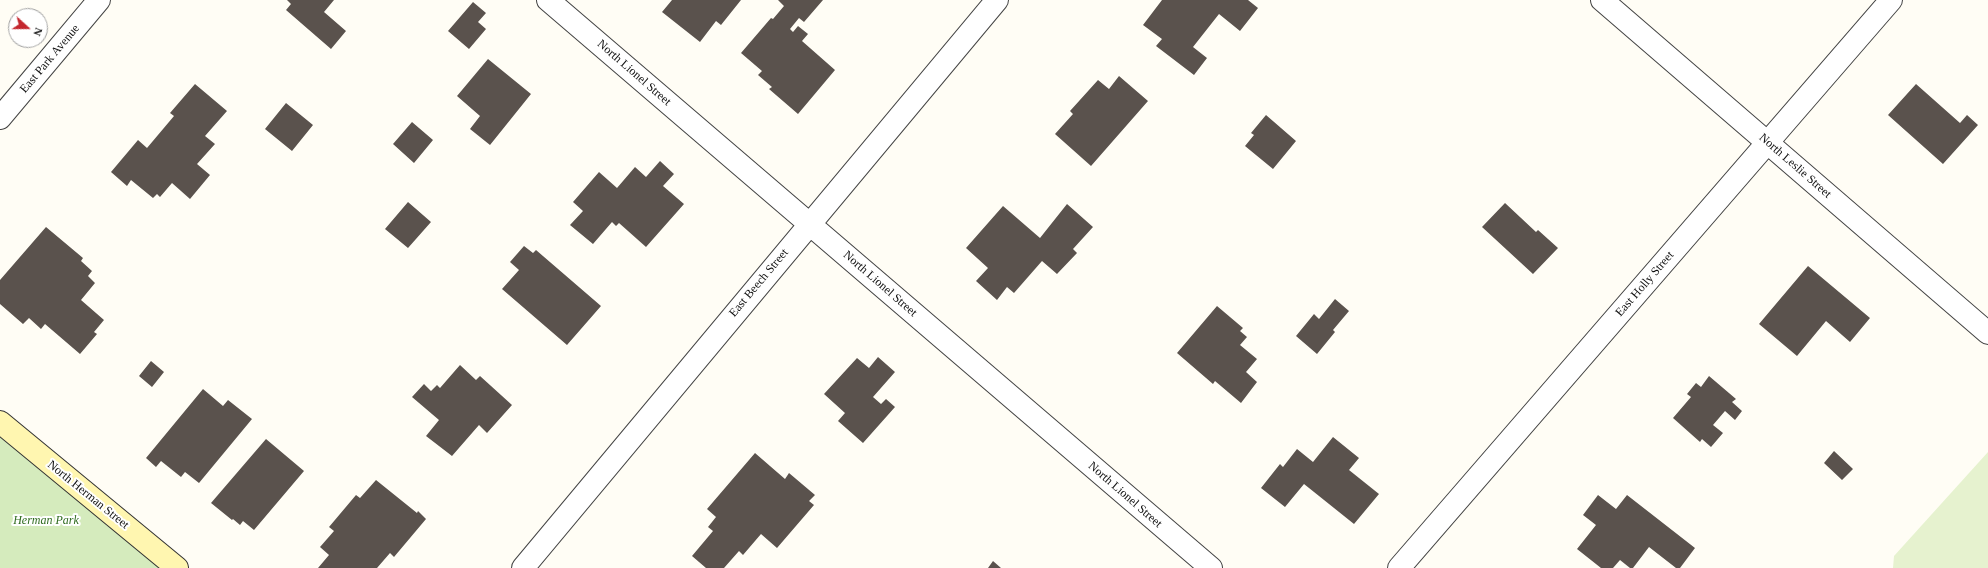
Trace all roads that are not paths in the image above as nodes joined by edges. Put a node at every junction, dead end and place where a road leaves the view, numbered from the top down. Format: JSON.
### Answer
{"nodes":[{"id":1,"x":99,"y":0,"type":"edge"},
{"id":2,"x":548,"y":0,"type":"edge"},
{"id":3,"x":997,"y":0,"type":"edge"},
{"id":4,"x":1602,"y":0,"type":"edge"},
{"id":5,"x":1891,"y":0,"type":"edge"},
{"id":6,"x":0,"y":118,"type":"edge"},
{"id":7,"x":1767,"y":142,"type":"junction"},
{"id":8,"x":809,"y":223,"type":"junction"},
{"id":9,"x":1988,"y":333,"type":"edge"},
{"id":10,"x":0,"y":422,"type":"edge"},
{"id":11,"x":177,"y":568,"type":"edge"},
{"id":12,"x":523,"y":568,"type":"edge"},
{"id":13,"x":1210,"y":568,"type":"edge"},
{"id":14,"x":1399,"y":568,"type":"edge"}],
"edges":[{"from":1,"to":6,"type":"street","name":"East Park Avenue"},
{"from":2,"to":8,"type":"street","name":"North Lionel Street"},
{"from":3,"to":8,"type":"street","name":"East Beech Street"},
{"from":4,"to":7,"type":"street","name":"North Leslie Street"},
{"from":5,"to":7,"type":"street","name":"East Holly Street"},
{"from":7,"to":9,"type":"street","name":"North Leslie Street"},
{"from":7,"to":14,"type":"street","name":"East Holly Street"},
{"from":8,"to":12,"type":"street","name":"East Beech Street"},
{"from":8,"to":13,"type":"street","name":"North Lionel Street"},
{"from":10,"to":11,"type":"main road","name":"North Herman Street"}]}
